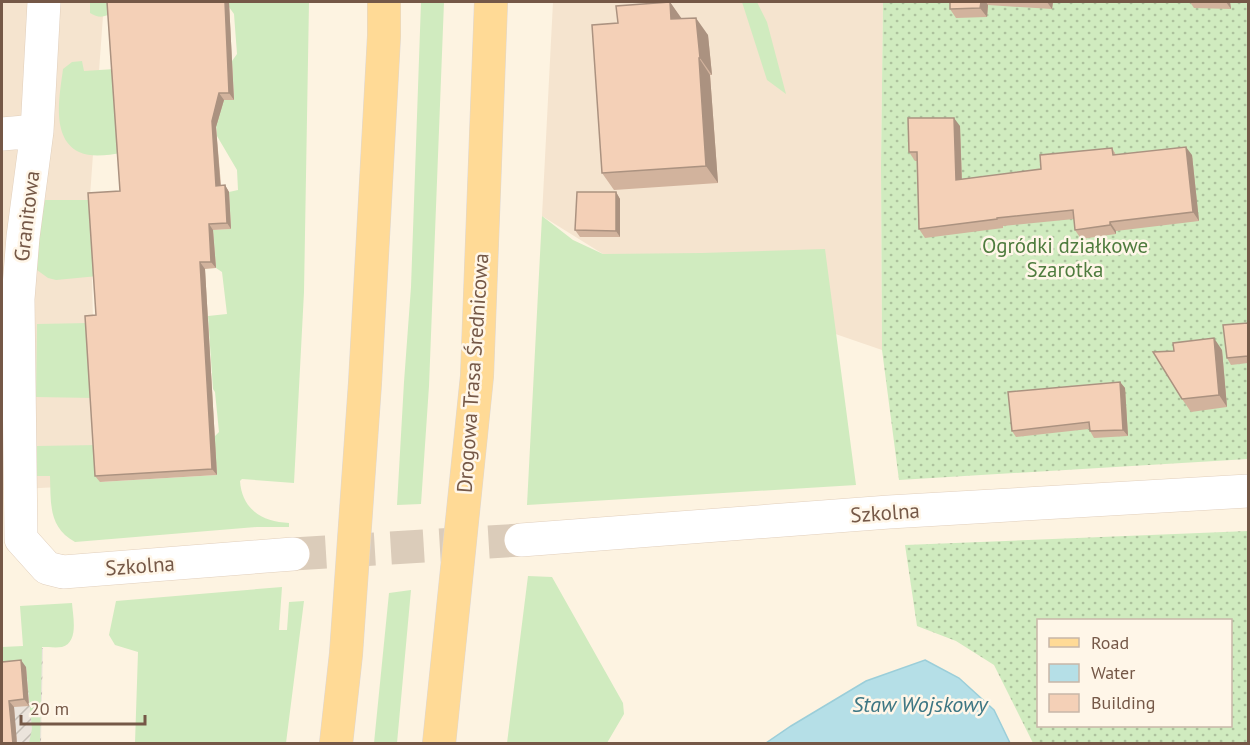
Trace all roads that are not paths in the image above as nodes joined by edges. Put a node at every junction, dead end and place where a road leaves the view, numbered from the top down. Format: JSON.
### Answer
{"nodes":[{"id":1,"x":44,"y":2,"type":"edge"},
{"id":2,"x":384,"y":2,"type":"edge"},
{"id":3,"x":491,"y":2,"type":"edge"},
{"id":4,"x":37,"y":131,"type":"junction"},
{"id":5,"x":2,"y":134,"type":"edge"},
{"id":6,"x":1248,"y":491,"type":"edge"},
{"id":7,"x":521,"y":540,"type":"tunnel mouth"},
{"id":8,"x":11,"y":543,"type":"edge"},
{"id":9,"x":293,"y":554,"type":"tunnel mouth"},
{"id":10,"x":336,"y":744,"type":"edge"},
{"id":11,"x":439,"y":744,"type":"edge"}],
"edges":[{"from":1,"to":4,"type":"street","name":"Granitowa"},
{"from":2,"to":10,"type":"main road"},
{"from":3,"to":11,"type":"main road","name":"Drogowa Trasa Średnicowa"},
{"from":4,"to":5,"type":"street"},
{"from":4,"to":8,"type":"street","name":"Granitowa"},
{"from":6,"to":7,"type":"street","name":"Szkolna"},
{"from":8,"to":9,"type":"street","name":"Szkolna"}]}
